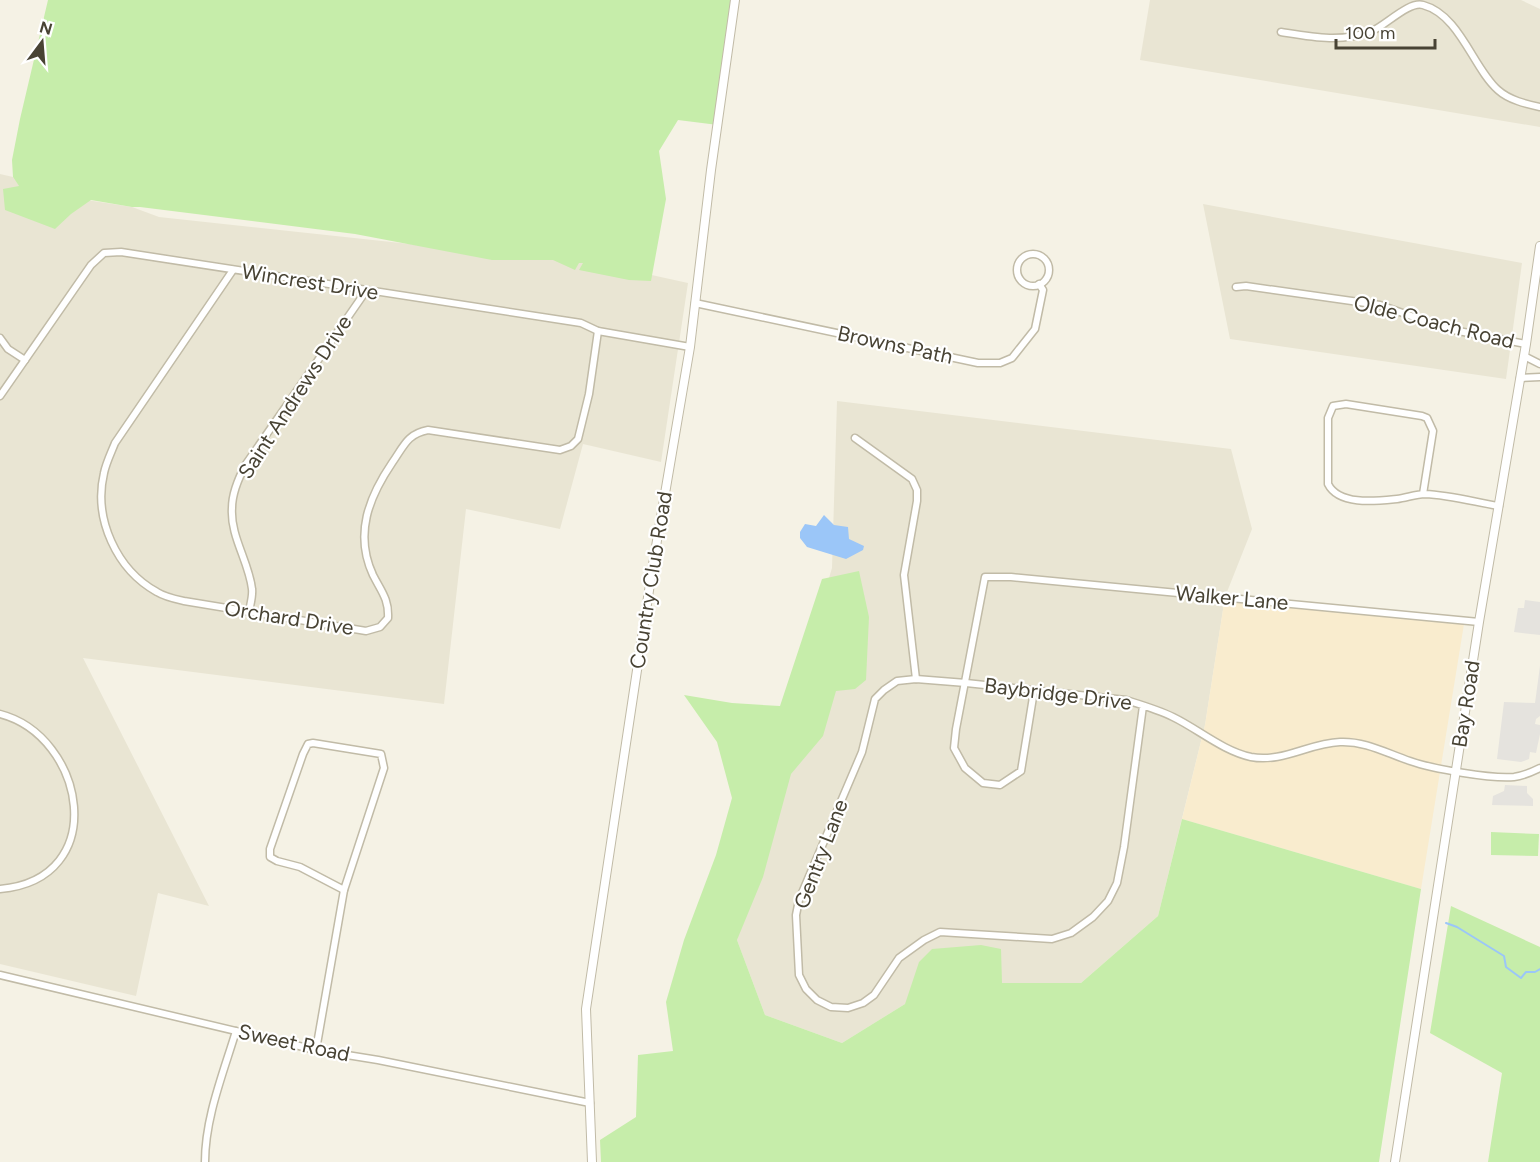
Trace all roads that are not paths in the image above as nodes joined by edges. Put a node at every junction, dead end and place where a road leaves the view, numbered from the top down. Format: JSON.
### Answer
{"nodes":[{"id":1,"x":735,"y":0,"type":"edge"},
{"id":2,"x":1281,"y":32,"type":"dead end"},
{"id":3,"x":1540,"y":107,"type":"edge"},
{"id":4,"x":1540,"y":246,"type":"edge"},
{"id":5,"x":233,"y":270,"type":"junction"},
{"id":6,"x":1039,"y":285,"type":"junction"},
{"id":7,"x":1236,"y":287,"type":"dead end"},
{"id":8,"x":366,"y":291,"type":"junction"},
{"id":9,"x":695,"y":303,"type":"junction"},
{"id":10,"x":598,"y":331,"type":"junction"},
{"id":11,"x":0,"y":338,"type":"edge"},
{"id":12,"x":1526,"y":344,"type":"junction"},
{"id":13,"x":690,"y":347,"type":"junction"},
{"id":14,"x":1524,"y":356,"type":"junction"},
{"id":15,"x":25,"y":360,"type":"junction"},
{"id":16,"x":1540,"y":364,"type":"edge"},
{"id":17,"x":1540,"y":377,"type":"edge"},
{"id":18,"x":1520,"y":378,"type":"junction"},
{"id":19,"x":0,"y":396,"type":"edge"},
{"id":20,"x":855,"y":438,"type":"dead end"},
{"id":21,"x":1423,"y":494,"type":"junction"},
{"id":22,"x":1499,"y":506,"type":"junction"},
{"id":23,"x":985,"y":577,"type":"joint"},
{"id":24,"x":249,"y":612,"type":"junction"},
{"id":25,"x":1479,"y":622,"type":"junction"},
{"id":26,"x":916,"y":679,"type":"junction"},
{"id":27,"x":966,"y":683,"type":"junction"},
{"id":28,"x":1034,"y":691,"type":"junction"},
{"id":29,"x":1143,"y":706,"type":"junction"},
{"id":30,"x":0,"y":714,"type":"edge"},
{"id":31,"x":1540,"y":768,"type":"edge"},
{"id":32,"x":1456,"y":770,"type":"junction"},
{"id":33,"x":0,"y":889,"type":"edge"},
{"id":34,"x":344,"y":890,"type":"junction"},
{"id":35,"x":0,"y":975,"type":"edge"},
{"id":36,"x":236,"y":1031,"type":"junction"},
{"id":37,"x":316,"y":1050,"type":"junction"},
{"id":38,"x":590,"y":1103,"type":"junction"},
{"id":39,"x":205,"y":1162,"type":"edge"},
{"id":40,"x":592,"y":1162,"type":"edge"},
{"id":41,"x":1395,"y":1162,"type":"edge"}],
"edges":[{"from":1,"to":9,"type":"street","name":"Country Club Road"},
{"from":2,"to":3,"type":"street"},
{"from":4,"to":12,"type":"street","name":"Bay Road"},
{"from":5,"to":8,"type":"street","name":"Wincrest Drive"},
{"from":5,"to":15,"type":"street","name":"Wincrest Drive"},
{"from":5,"to":24,"type":"street","name":"Orchard Drive"},
{"from":6,"to":6,"type":"street","name":"Browns Path"},
{"from":6,"to":9,"type":"street","name":"Browns Path"},
{"from":7,"to":12,"type":"street","name":"Olde Coach Road"},
{"from":8,"to":10,"type":"street","name":"Wincrest Drive"},
{"from":8,"to":24,"type":"street","name":"Saint Andrews Drive"},
{"from":9,"to":13,"type":"street","name":"Country Club Road"},
{"from":10,"to":13,"type":"street","name":"Wincrest Drive"},
{"from":10,"to":24,"type":"street","name":"Orchard Drive"},
{"from":11,"to":15,"type":"street"},
{"from":12,"to":14,"type":"street","name":"Bay Road"},
{"from":13,"to":38,"type":"street","name":"Country Club Road"},
{"from":14,"to":16,"type":"street"},
{"from":14,"to":18,"type":"street","name":"Bay Road"},
{"from":15,"to":19,"type":"street","name":"Wincrest Drive"},
{"from":17,"to":18,"type":"street"},
{"from":18,"to":22,"type":"street","name":"Bay Road"},
{"from":20,"to":26,"type":"street"},
{"from":21,"to":21,"type":"street"},
{"from":21,"to":22,"type":"street"},
{"from":22,"to":25,"type":"street","name":"Bay Road"},
{"from":23,"to":25,"type":"street","name":"Walker Lane"},
{"from":23,"to":27,"type":"street","name":"Baybridge Drive"},
{"from":25,"to":32,"type":"street","name":"Bay Road"},
{"from":26,"to":27,"type":"street","name":"Gentry Lane"},
{"from":26,"to":29,"type":"street","name":"Gentry Lane"},
{"from":27,"to":28,"type":"street","name":"Baybridge Drive"},
{"from":27,"to":28,"type":"street"},
{"from":28,"to":29,"type":"street","name":"Baybridge Drive"},
{"from":29,"to":32,"type":"street","name":"Baybridge Drive"},
{"from":30,"to":33,"type":"street"},
{"from":31,"to":32,"type":"street","name":"Baybridge Drive"},
{"from":32,"to":41,"type":"street","name":"Bay Road"},
{"from":34,"to":34,"type":"street"},
{"from":34,"to":37,"type":"street"},
{"from":35,"to":36,"type":"street","name":"Sweet Road"},
{"from":36,"to":37,"type":"street","name":"Sweet Road"},
{"from":36,"to":39,"type":"street"},
{"from":37,"to":38,"type":"street","name":"Sweet Road"},
{"from":38,"to":40,"type":"street","name":"Country Club Road"}]}
